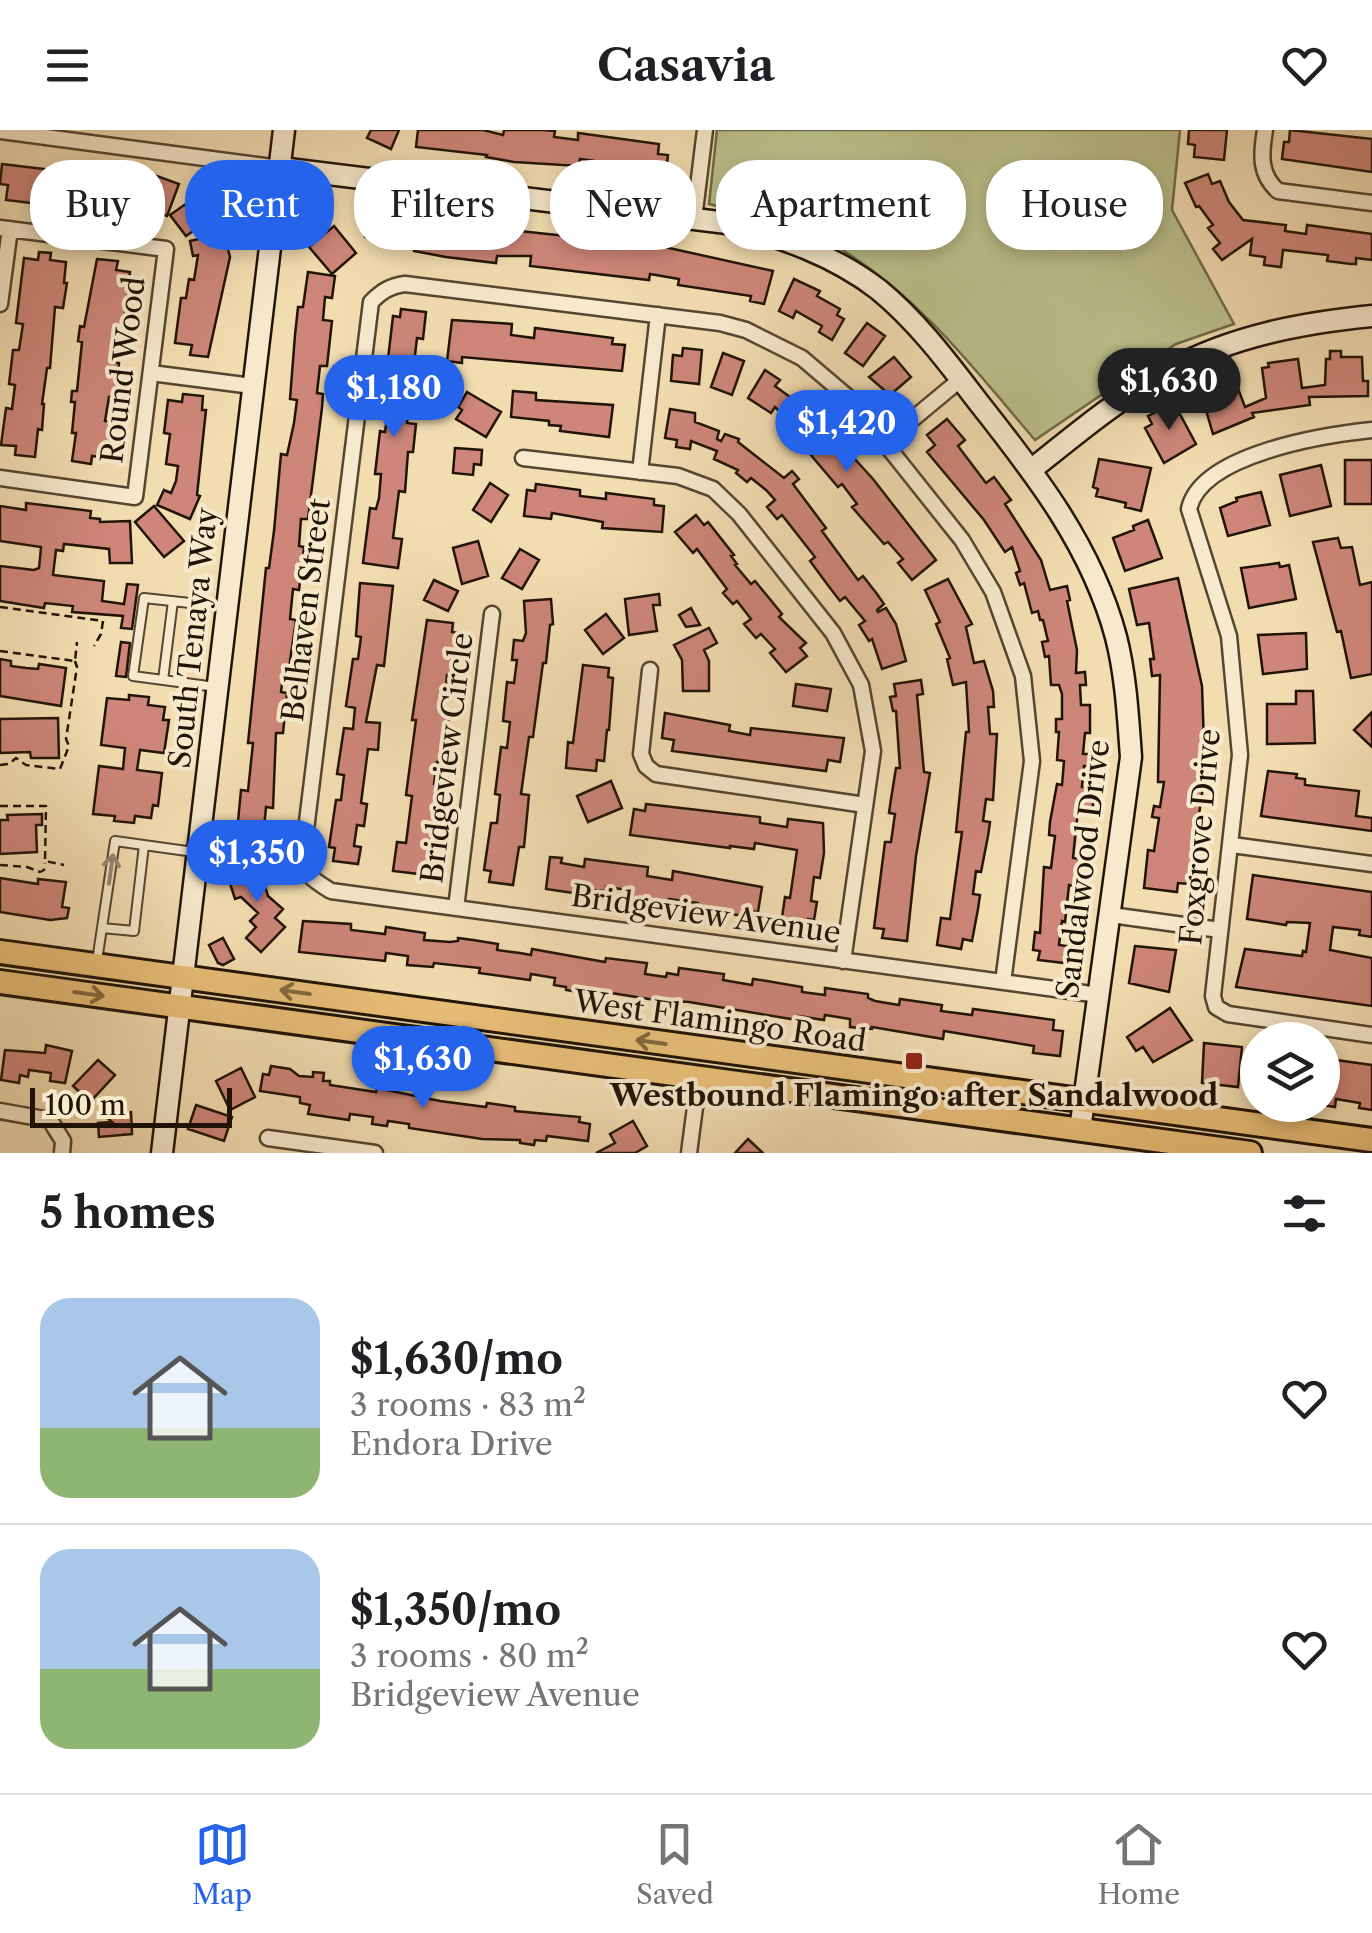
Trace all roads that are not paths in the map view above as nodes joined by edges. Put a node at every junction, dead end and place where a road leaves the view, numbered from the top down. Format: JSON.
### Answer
{"nodes":[{"id":1,"x":284,"y":130,"type":"edge"},
{"id":2,"x":704,"y":130,"type":"edge"},
{"id":3,"x":1265,"y":130,"type":"edge"},
{"id":4,"x":0,"y":131,"type":"edge"},
{"id":5,"x":219,"y":160,"type":"edge"},
{"id":6,"x":281,"y":160,"type":"edge"},
{"id":7,"x":334,"y":175,"type":"edge"},
{"id":8,"x":550,"y":201,"type":"edge"},
{"id":9,"x":696,"y":201,"type":"edge"},
{"id":10,"x":1372,"y":202,"type":"edge"},
{"id":11,"x":696,"y":219,"type":"edge"},
{"id":12,"x":5,"y":228,"type":"edge"},
{"id":13,"x":269,"y":250,"type":"edge"},
{"id":14,"x":0,"y":304,"type":"edge"},
{"id":15,"x":658,"y":316,"type":"junction"},
{"id":16,"x":1372,"y":316,"type":"edge"},
{"id":17,"x":150,"y":373,"type":"junction"},
{"id":18,"x":961,"y":379,"type":"junction"},
{"id":19,"x":252,"y":386,"type":"junction"},
{"id":20,"x":1372,"y":430,"type":"edge"},
{"id":21,"x":885,"y":442,"type":"junction"},
{"id":22,"x":523,"y":458,"type":"dead end"},
{"id":23,"x":1032,"y":470,"type":"junction"},
{"id":24,"x":640,"y":472,"type":"junction"},
{"id":25,"x":0,"y":478,"type":"edge"},
{"id":26,"x":173,"y":602,"type":"junction"},
{"id":27,"x":227,"y":608,"type":"junction"},
{"id":28,"x":492,"y":614,"type":"dead end"},
{"id":29,"x":650,"y":670,"type":"dead end"},
{"id":30,"x":163,"y":680,"type":"junction"},
{"id":31,"x":218,"y":688,"type":"junction"},
{"id":32,"x":865,"y":805,"type":"junction"},
{"id":33,"x":144,"y":845,"type":"junction"},
{"id":34,"x":1232,"y":845,"type":"junction"},
{"id":35,"x":199,"y":853,"type":"junction"},
{"id":36,"x":1372,"y":864,"type":"edge"},
{"id":37,"x":309,"y":878,"type":"joint"},
{"id":38,"x":456,"y":908,"type":"junction"},
{"id":39,"x":1112,"y":916,"type":"junction"},
{"id":40,"x":102,"y":928,"type":"junction"},
{"id":41,"x":1220,"y":930,"type":"junction"},
{"id":42,"x":0,"y":952,"type":"edge"},
{"id":43,"x":842,"y":961,"type":"junction"},
{"id":44,"x":96,"y":965,"type":"junction"},
{"id":45,"x":181,"y":976,"type":"junction"},
{"id":46,"x":0,"y":982,"type":"edge"},
{"id":47,"x":1003,"y":982,"type":"junction"},
{"id":48,"x":1099,"y":996,"type":"junction"},
{"id":49,"x":179,"y":1006,"type":"junction"},
{"id":50,"x":1372,"y":1035,"type":"edge"},
{"id":51,"x":841,"y":1068,"type":"junction"},
{"id":52,"x":699,"y":1077,"type":"junction"},
{"id":53,"x":1084,"y":1102,"type":"junction"},
{"id":54,"x":0,"y":1111,"type":"edge"},
{"id":55,"x":1080,"y":1130,"type":"junction"},
{"id":56,"x":268,"y":1138,"type":"dead end"},
{"id":57,"x":1372,"y":1140,"type":"edge"},
{"id":58,"x":62,"y":1153,"type":"edge"},
{"id":59,"x":162,"y":1153,"type":"edge"},
{"id":60,"x":374,"y":1153,"type":"edge"},
{"id":61,"x":689,"y":1153,"type":"edge"},
{"id":62,"x":1250,"y":1153,"type":"edge"}],
"edges":[{"from":1,"to":6,"type":"street","name":"South Tenaya Way"},
{"from":2,"to":9,"type":"street"},
{"from":3,"to":10,"type":"street"},
{"from":4,"to":5,"type":"street"},
{"from":7,"to":8,"type":"street","name":"Sandalwood Drive"},
{"from":11,"to":18,"type":"street","name":"Sandalwood Drive"},
{"from":12,"to":14,"type":"street"},
{"from":12,"to":17,"type":"street","name":"Round Wood"},
{"from":13,"to":19,"type":"street","name":"South Tenaya Way"},
{"from":15,"to":21,"type":"street"},
{"from":15,"to":24,"type":"street"},
{"from":15,"to":37,"type":"street","name":"Belhaven Street"},
{"from":16,"to":23,"type":"street"},
{"from":17,"to":19,"type":"street"},
{"from":17,"to":25,"type":"street","name":"Round Wood"},
{"from":18,"to":21,"type":"street"},
{"from":18,"to":23,"type":"street","name":"Sandalwood Drive"},
{"from":19,"to":27,"type":"street","name":"South Tenaya Way"},
{"from":20,"to":34,"type":"street","name":"Foxgrove Drive"},
{"from":21,"to":47,"type":"street"},
{"from":22,"to":24,"type":"street"},
{"from":23,"to":39,"type":"street","name":"Sandalwood Drive"},
{"from":24,"to":32,"type":"street"},
{"from":26,"to":27,"type":"lane"},
{"from":26,"to":30,"type":"lane"},
{"from":26,"to":30,"type":"lane"},
{"from":27,"to":31,"type":"street","name":"South Tenaya Way"},
{"from":28,"to":38,"type":"street","name":"Bridgeview Circle"},
{"from":29,"to":32,"type":"street"},
{"from":30,"to":31,"type":"lane"},
{"from":31,"to":35,"type":"street","name":"South Tenaya Way"},
{"from":32,"to":43,"type":"street"},
{"from":33,"to":35,"type":"lane"},
{"from":40,"to":33,"type":"lane","one_way":true},
{"from":33,"to":40,"type":"lane"},
{"from":34,"to":36,"type":"street"},
{"from":34,"to":41,"type":"street","name":"Foxgrove Drive"},
{"from":35,"to":45,"type":"street","name":"South Tenaya Way"},
{"from":37,"to":38,"type":"street","name":"Bridgeview Avenue"},
{"from":38,"to":43,"type":"street","name":"Bridgeview Avenue"},
{"from":39,"to":41,"type":"street"},
{"from":39,"to":48,"type":"street","name":"Sandalwood Drive"},
{"from":40,"to":44,"type":"lane"},
{"from":41,"to":50,"type":"street","name":"Foxgrove Drive"},
{"from":42,"to":44,"type":"main road","name":"West Flamingo Road"},
{"from":43,"to":47,"type":"street","name":"Bridgeview Avenue"},
{"from":44,"to":45,"type":"main road","name":"West Flamingo Road"},
{"from":45,"to":49,"type":"street","name":"South Tenaya Way"},
{"from":51,"to":45,"type":"main road","name":"West Flamingo Road","one_way":true},
{"from":46,"to":49,"type":"main road","name":"West Flamingo Road","one_way":true},
{"from":47,"to":48,"type":"street","name":"Bridgeview Avenue"},
{"from":48,"to":53,"type":"street","name":"Sandalwood Drive"},
{"from":49,"to":52,"type":"main road","name":"West Flamingo Road"},
{"from":49,"to":59,"type":"street","name":"South Tenaya Way"},
{"from":51,"to":52,"type":"main road"},
{"from":51,"to":53,"type":"main road","name":"West Flamingo Road"},
{"from":52,"to":55,"type":"main road","name":"West Flamingo Road"},
{"from":52,"to":61,"type":"street"},
{"from":53,"to":55,"type":"street","name":"Sandalwood Drive"},
{"from":53,"to":57,"type":"main road","name":"West Flamingo Road"},
{"from":54,"to":58,"type":"street"},
{"from":55,"to":62,"type":"main road","name":"West Flamingo Road"},
{"from":56,"to":60,"type":"street"}]}
